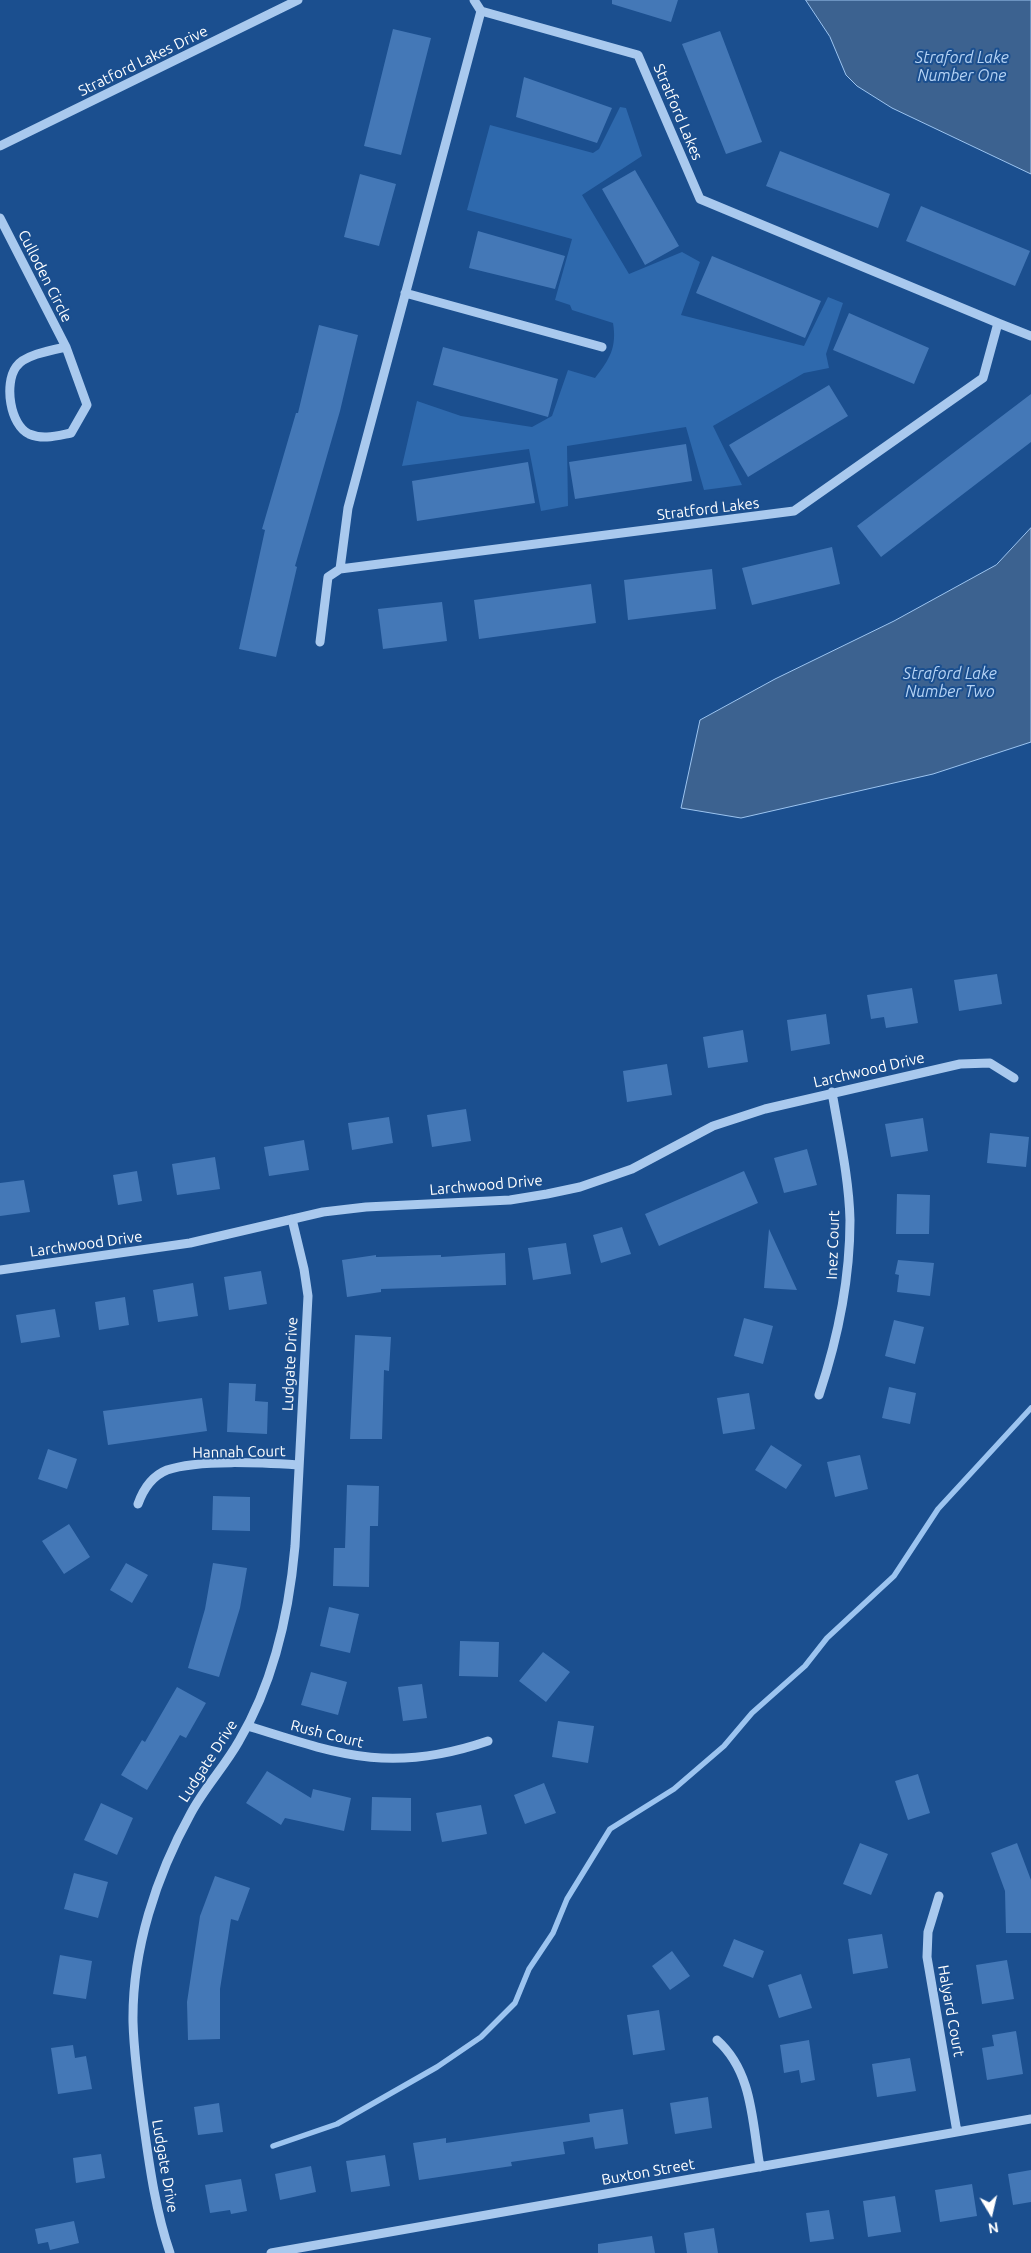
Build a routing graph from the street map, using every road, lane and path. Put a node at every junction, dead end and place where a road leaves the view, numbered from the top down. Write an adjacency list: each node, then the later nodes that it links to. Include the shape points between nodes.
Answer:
1 (298, 0): 4 (street, Stratford Lakes Drive)
2 (474, 0): 3 (street)
3 (481, 11): 6 (street); 7 (street, Stratford Lakes, via 638,55 700,199)
4 (0, 146)
5 (0, 218): 9 (street, Culloden Circle)
6 (405, 293): 10 (street); 11 (street, via 348,508)
7 (998, 323): 8 (street, Stratford Lakes); 11 (street, Stratford Lakes, via 983,378 794,511)
8 (1031, 336)
9 (66, 347): 9 (street, Culloden Circle, via 39,354 16,366 8,387 14,414 27,433 45,438 71,433 87,405)
10 (602, 347)
11 (340, 569): 12 (street, via 328,577)
12 (320, 642)
13 (1014, 1078): 14 (street, Larchwood Drive, via 990,1063 960,1064)
14 (832, 1092): 15 (street, Larchwood Drive, via 713,1126 632,1169 580,1187 510,1200 366,1207); 17 (street, Inez Court, via 850,1219 848,1270 842,1315)
15 (292, 1219): 16 (street, Larchwood Drive, via 190,1242); 18 (street, Ludgate Drive, via 308,1296)
16 (0, 1270)
17 (819, 1396)
18 (299, 1465): 19 (street, Hannah Court, via 226,1464 167,1471 152,1480); 20 (street, Ludgate Drive, via 291,1587 282,1634 269,1679)
19 (138, 1504)
20 (248, 1726): 21 (street, Rush Court, via 324,1751 392,1760 429,1757); 27 (street, Ludgate Drive, via 191,1812 172,1852 155,1894 136,1974 133,2021 136,2071 153,2192)
21 (488, 1741)
22 (938, 1896): 25 (street, Halyard Court, via 928,1932 928,1957)
23 (717, 2040): 26 (street, via 736,2060 745,2080)
24 (1031, 2118): 25 (street, Buxton Street)
25 (957, 2132): 26 (street, Buxton Street)
26 (760, 2167): 28 (street, Buxton Street)
27 (170, 2253)
28 (271, 2253)

